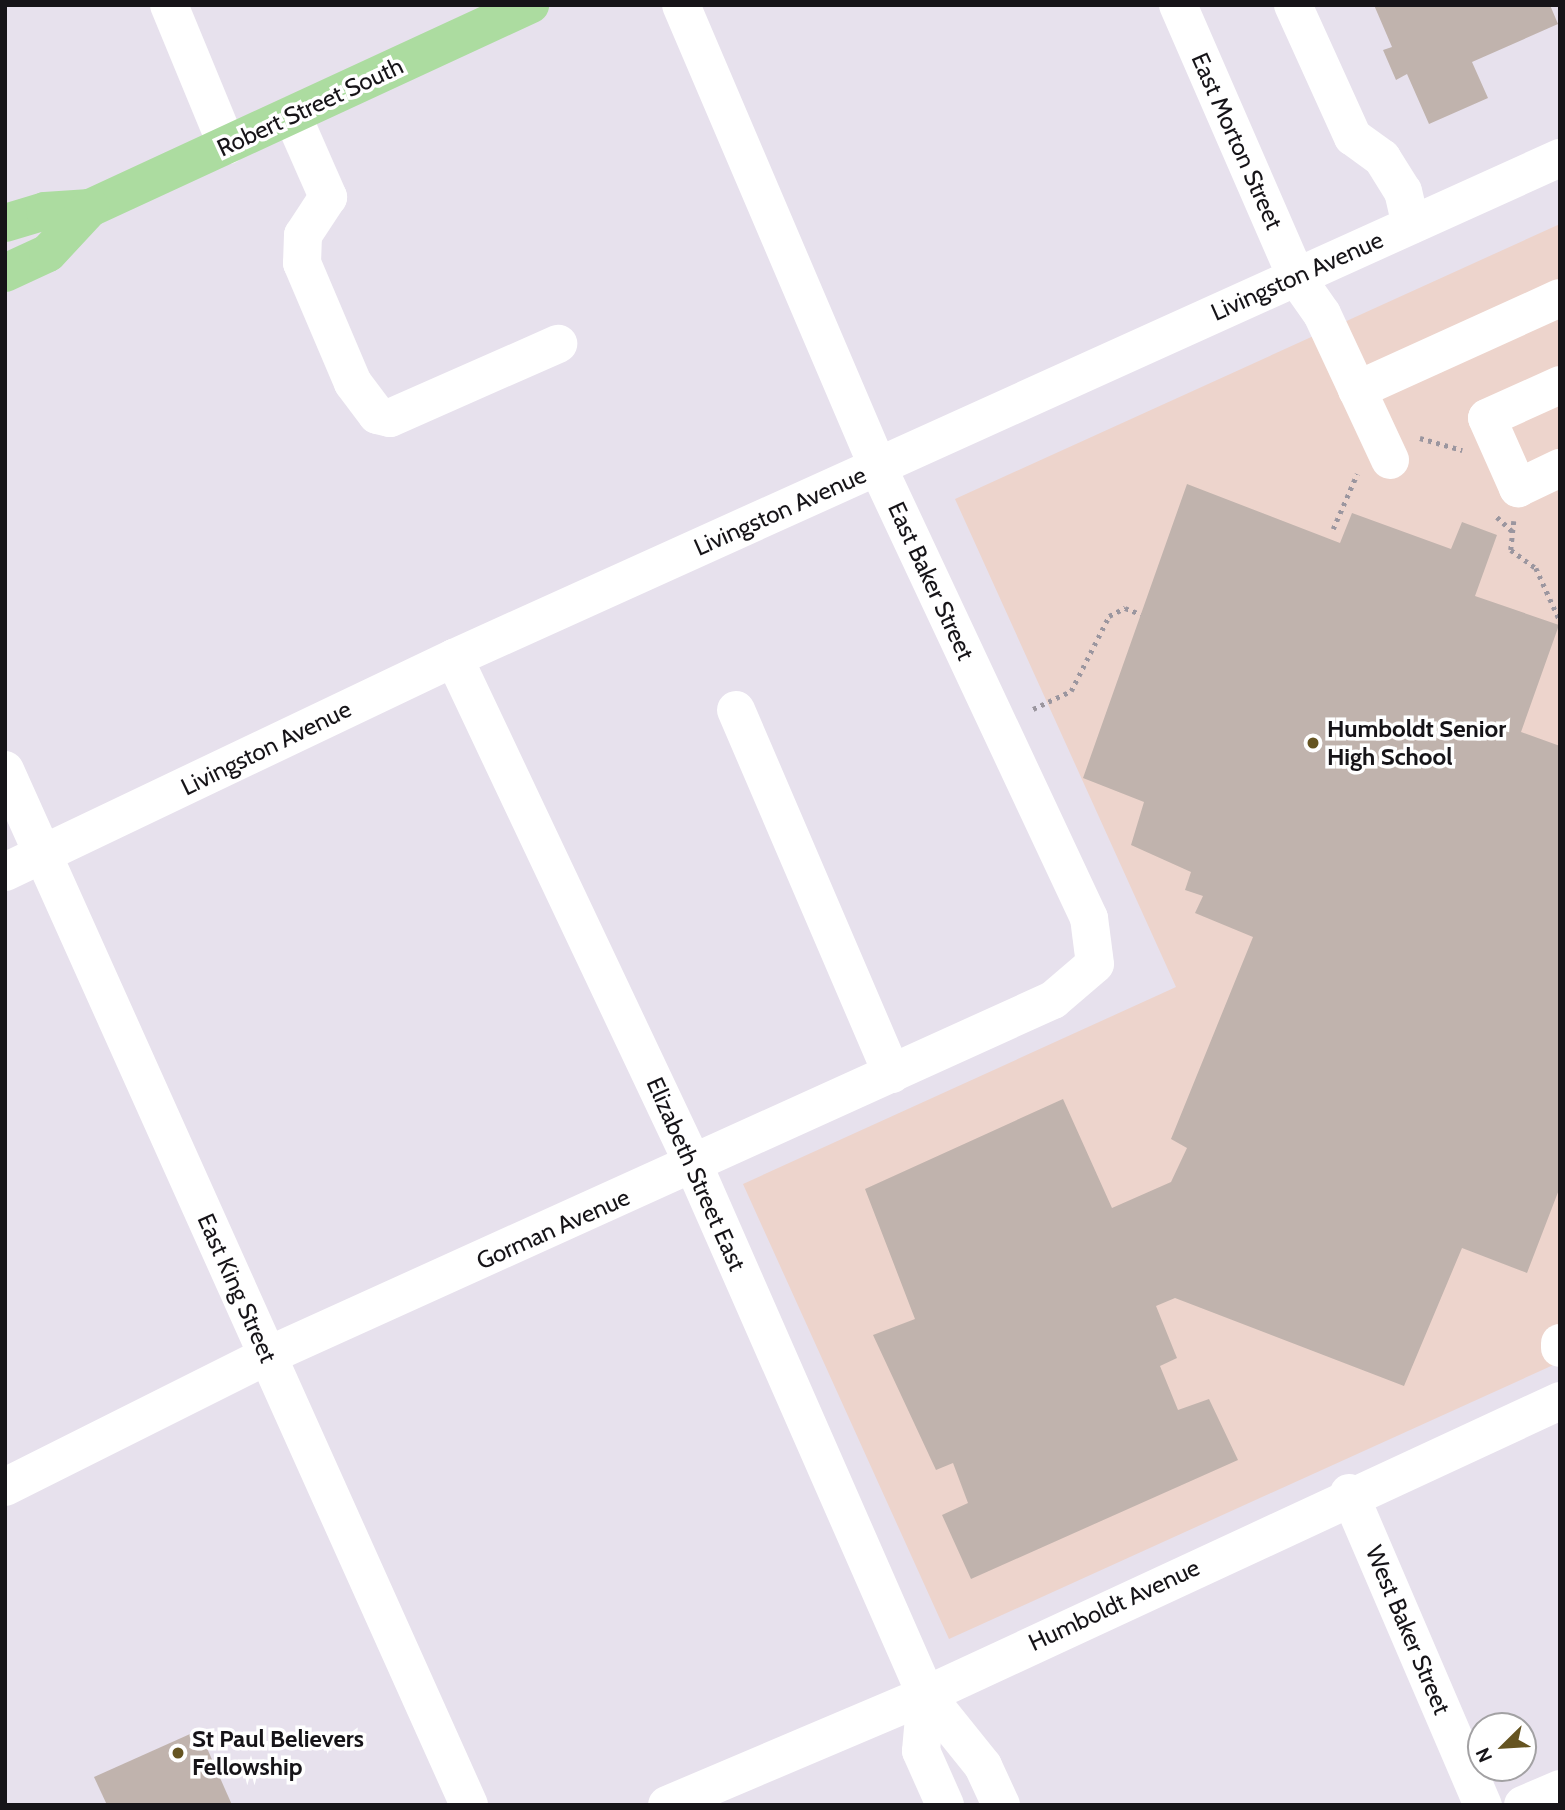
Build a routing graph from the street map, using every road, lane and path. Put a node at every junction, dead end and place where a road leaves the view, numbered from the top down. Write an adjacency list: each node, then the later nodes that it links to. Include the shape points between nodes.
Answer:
1 (169, 5): 7 (street)
2 (530, 5): 6 (main road, Robert Street South)
3 (681, 5): 20 (street, East Baker Street)
4 (1178, 5): 13 (street, East Morton Street)
5 (1293, 5): 11 (street, via 1353,137 1382,158 1403,191)
6 (292, 115): 7 (main road, Robert Street South); 15 (street, via 328,197 303,235 302,263 354,383 377,415 390,418)
7 (227, 146): 9 (main road, Robert Street South)
8 (1560, 158): 11 (street, Livingston Avenue)
9 (90, 208): 10 (main road, Robert Street South, via 45,211); 12 (main road, Robert Street South, via 48,253)
10 (5, 223)
11 (1411, 225): 13 (street, Livingston Avenue)
12 (5, 272)
13 (1296, 277): 17 (street, East Morton Street, via 1322,314); 20 (street, Livingston Avenue)
14 (1560, 298): 17 (street)
15 (558, 344)
16 (1560, 385): 22 (street, via 1487,418)
17 (1357, 390): 18 (street, East Morton Street)
18 (1386, 453): 19 (path); 23 (path)
19 (1471, 453)
20 (878, 467): 27 (street, Livingston Avenue); 33 (street, East Baker Street, via 1089,918)
21 (1560, 468): 22 (street)
22 (1507, 500): 24 (path); 24 (path)
23 (1333, 529)
24 (1513, 532): 26 (path, via 1511,550 1536,568)
25 (1141, 614): 28 (path, via 1125,608 1110,617 1071,691)
26 (1560, 621)
27 (454, 658): 31 (street, Livingston Avenue); 35 (street, Elizabeth Street East)
28 (1033, 709)
29 (736, 710): 34 (street)
30 (5, 771): 31 (street, East King Street)
31 (44, 854): 32 (street, Livingston Avenue); 36 (street, East King Street)
32 (5, 872)
33 (1095, 964): 34 (street, Gorman Avenue, via 1053,1000)
34 (892, 1073): 35 (street, Gorman Avenue)
35 (694, 1166): 36 (street, Gorman Avenue); 40 (street, Elizabeth Street East)
36 (267, 1356): 38 (street, Gorman Avenue); 42 (street, East King Street)
37 (1560, 1401): 39 (street, Humboldt Avenue)
38 (5, 1487)
39 (1349, 1493): 40 (street, Humboldt Avenue); 46 (street, West Baker Street)
40 (926, 1695): 43 (street, Humboldt Avenue); 44 (street, Elizabeth Street East, via 921,1751); 45 (street, Elizabeth Street East, via 984,1766)
41 (1560, 1788): 47 (street)
42 (469, 1805)
43 (667, 1805)
44 (945, 1805)
45 (1000, 1805)
46 (1483, 1805)
47 (1523, 1805)

